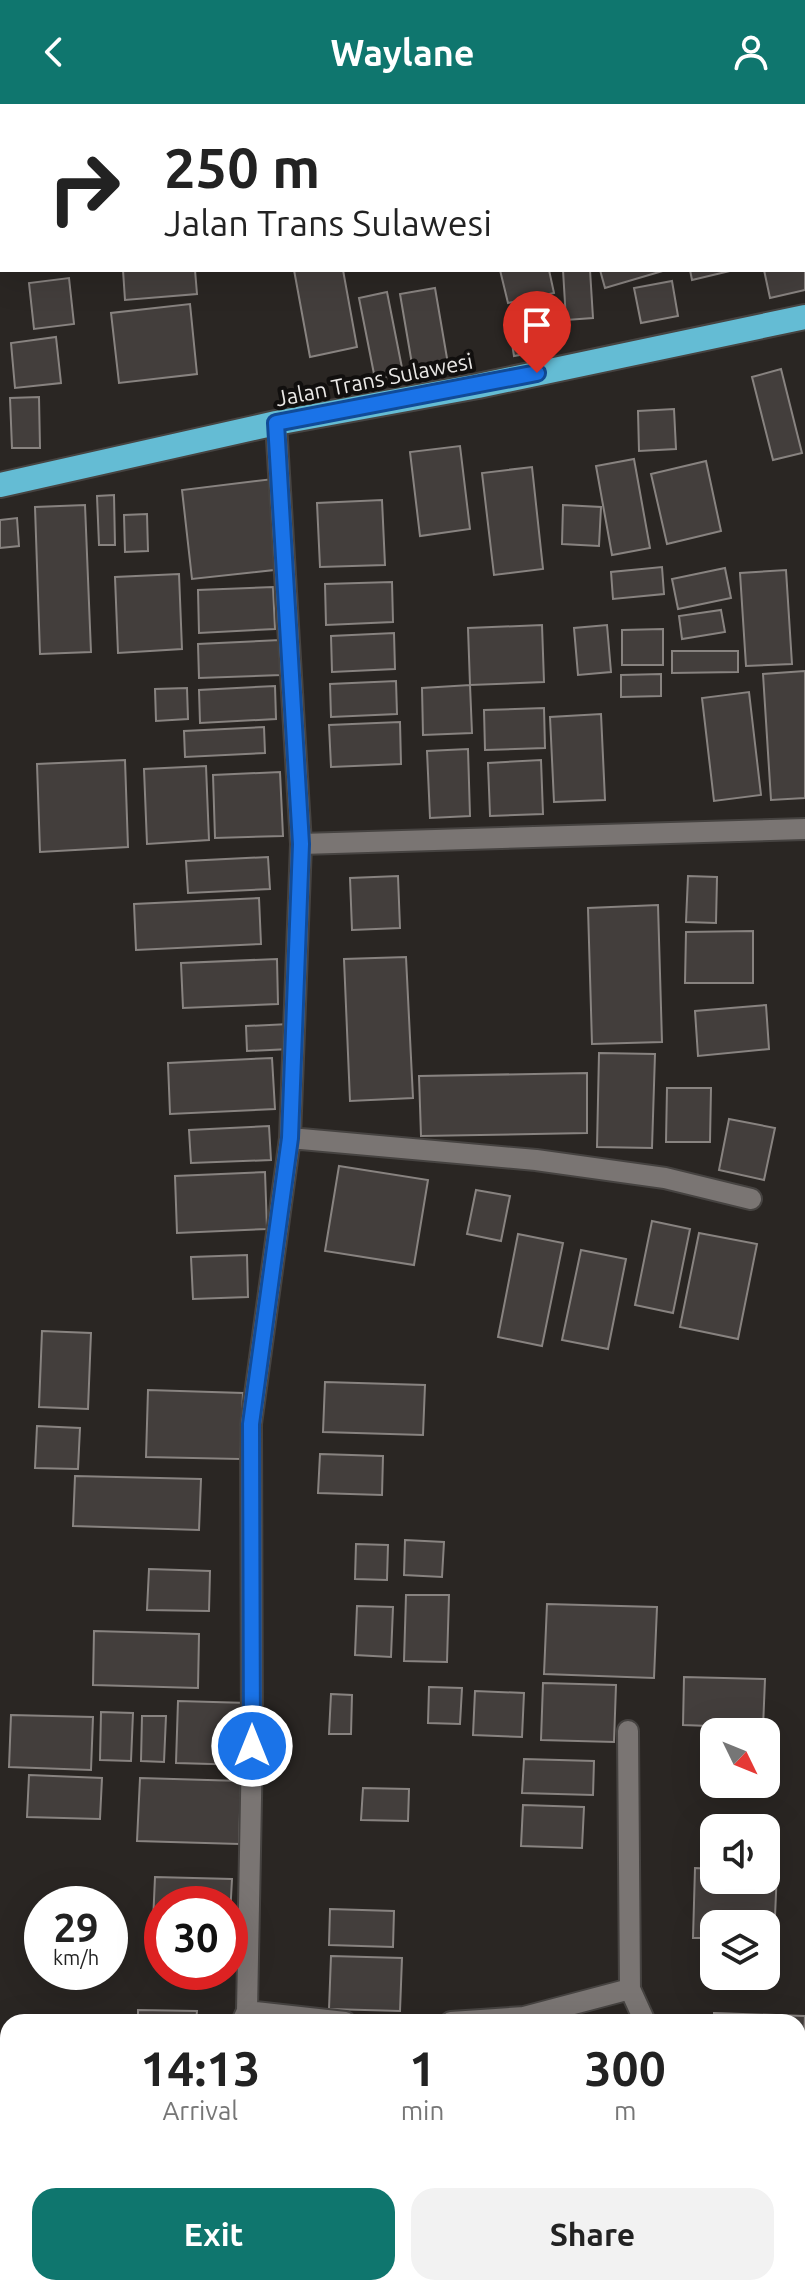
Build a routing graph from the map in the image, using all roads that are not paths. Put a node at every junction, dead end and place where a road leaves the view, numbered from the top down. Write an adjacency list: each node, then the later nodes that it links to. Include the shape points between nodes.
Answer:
1 (805, 317): 2 (highway, Jalan Trans Sulawesi)
2 (276, 423): 3 (highway, Jalan Trans Sulawesi); 5 (street)
3 (0, 485)
4 (805, 829): 5 (street)
5 (301, 844): 6 (street)
6 (290, 1138): 7 (street, via 536,1160 665,1178); 10 (street, via 251,1424 252,1746)
7 (751, 1199)
8 (628, 1731): 9 (street)
9 (630, 1989): 11 (street); 12 (street)
10 (244, 2014)
11 (535, 2014)
12 (641, 2014)

